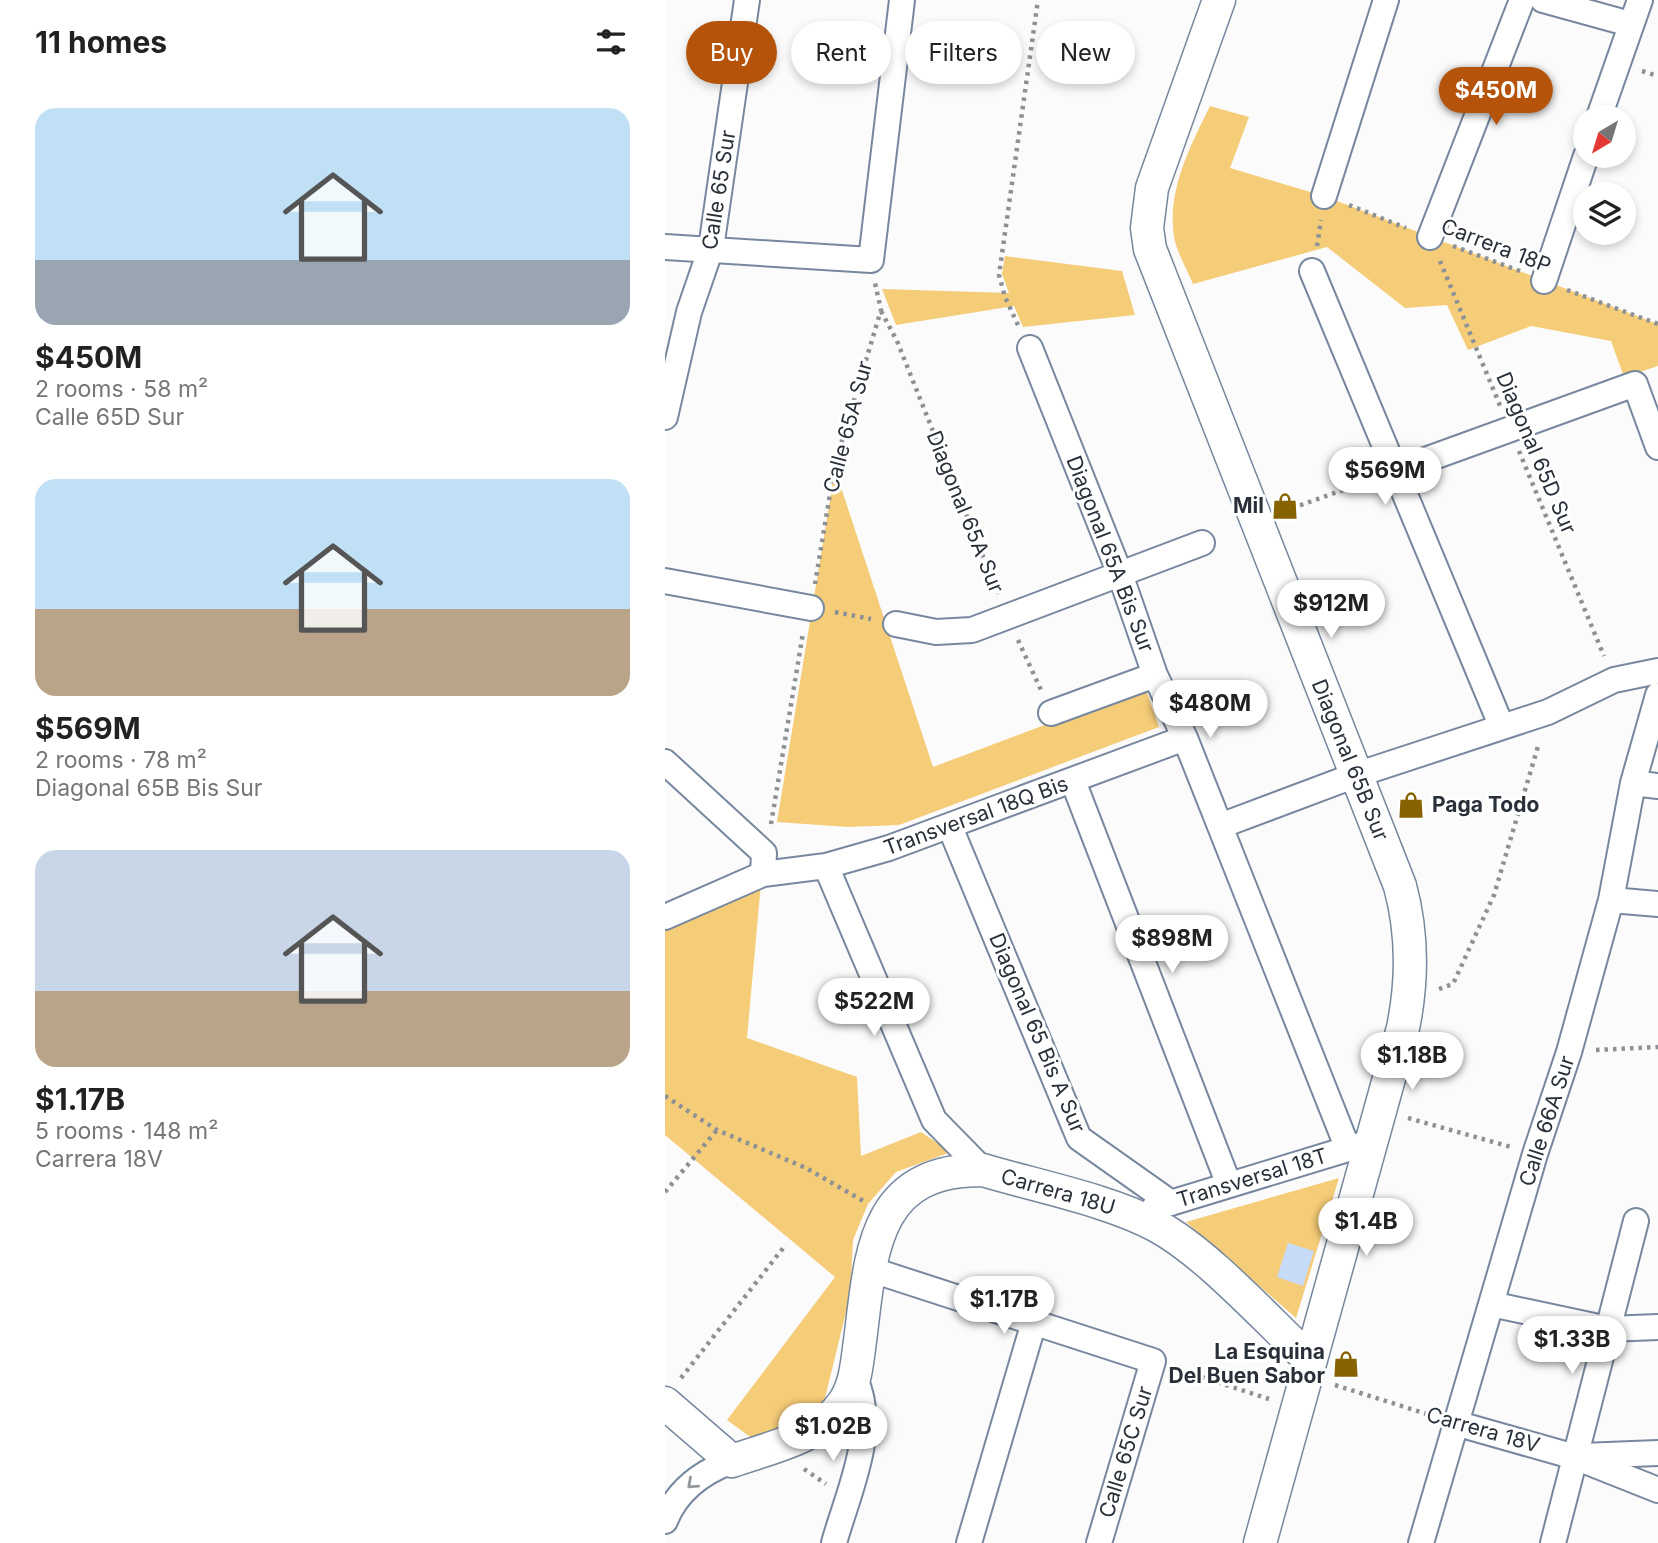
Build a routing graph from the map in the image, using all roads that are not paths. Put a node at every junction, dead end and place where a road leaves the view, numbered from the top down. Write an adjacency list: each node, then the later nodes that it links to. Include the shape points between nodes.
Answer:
1 (747, 0): 14 (street, Calle 65 Sur)
2 (902, 0): 14 (street, via 871,260)
3 (1219, 0): 33 (street, Diagonal 65B Sur, via 1152,188 1147,228 1154,266)
4 (1387, 0): 11 (street)
5 (1522, 0): 12 (street)
6 (1543, 0): 8 (street)
7 (1640, 0): 8 (street)
8 (1630, 24): 9 (street)
9 (1603, 105)
10 (1582, 168): 16 (street)
11 (1324, 196)
12 (1430, 237)
13 (665, 247): 14 (street)
14 (711, 248): 18 (street, Calle 65 Sur, via 689,312)
15 (1312, 271): 20 (street)
16 (1544, 281)
17 (1030, 348): 22 (street, Diagonal 65A Bis Sur)
18 (665, 417)
19 (1658, 447): 20 (street, via 1636,384)
20 (1395, 471): 30 (street)
21 (1202, 543): 22 (street)
22 (1120, 574): 25 (street, via 955,633); 27 (street, Diagonal 65A Bis Sur)
23 (665, 581): 24 (street)
24 (811, 608)
25 (895, 624)
26 (1658, 671): 30 (street, via 1614,680 1548,712)
27 (1155, 675): 29 (street); 31 (street, Diagonal 65A Bis Sur)
28 (1658, 695): 35 (street, Calle 66A Sur)
29 (1051, 713)
30 (1501, 725): 33 (street)
31 (1185, 738): 34 (street, Transversal 18Q Bis); 37 (street, Diagonal 65A Bis Sur)
32 (665, 762): 39 (street)
33 (1356, 775): 37 (street); 44 (street, Diagonal 65B Sur, via 1408,914 1412,971 1406,1014 1380,1110)
34 (1073, 781): 38 (street, Transversal 18Q Bis); 46 (street)
35 (1633, 783): 36 (street); 41 (street, Calle 66A Sur)
36 (1658, 786)
37 (1220, 826): 44 (street, Diagonal 65A Bis Sur)
38 (950, 827): 40 (street, Transversal 18Q Bis); 47 (street, Diagonal 65 Bis A Sur, via 1079,1138)
39 (763, 863): 40 (street, Transversal 18Q Bis); 43 (street, Transversal 18Q Bis)
40 (826, 866): 45 (street, via 934,1121)
41 (1611, 900): 42 (street); 51 (street, Calle 66A Sur)
42 (1658, 904)
43 (665, 917)
44 (1360, 1145): 46 (street, Transversal 18T); 55 (street, Diagonal 65B Sur)
45 (983, 1170): 48 (street, Carrera 18U); 50 (street, Carrera 18U, via 947,1172 912,1186 887,1214)
46 (1229, 1185): 47 (street, Transversal 18T)
47 (1171, 1203): 48 (street, Transversal 18T)
48 (1133, 1214): 55 (street, via 1195,1253)
49 (1636, 1221): 54 (street)
50 (869, 1269): 52 (street); 56 (street)
51 (1491, 1304): 54 (street); 58 (street, Calle 66A Sur)
52 (1034, 1322): 65 (street); 66 (street, Calle 65C Sur, via 1153,1361)
53 (1658, 1327): 54 (street)
54 (1608, 1329): 60 (street)
55 (1308, 1368): 67 (street, Diagonal 65B Sur)
56 (855, 1379): 61 (street, via 845,1401 822,1424 799,1438); 64 (street, via 862,1394 865,1432)
57 (669, 1395): 61 (street)
58 (1455, 1423): 60 (street, Carrera 18V); 68 (street, Calle 66A Sur)
59 (1658, 1452): 60 (street)
60 (1575, 1457): 62 (street, Carrera 18V); 69 (street)
61 (732, 1461): 63 (street, one-way to 63, via 700,1476)
62 (1658, 1490)
63 (665, 1521)
64 (834, 1543)
65 (969, 1543)
66 (1099, 1543)
67 (1260, 1543)
68 (1421, 1543)
69 (1553, 1543)

